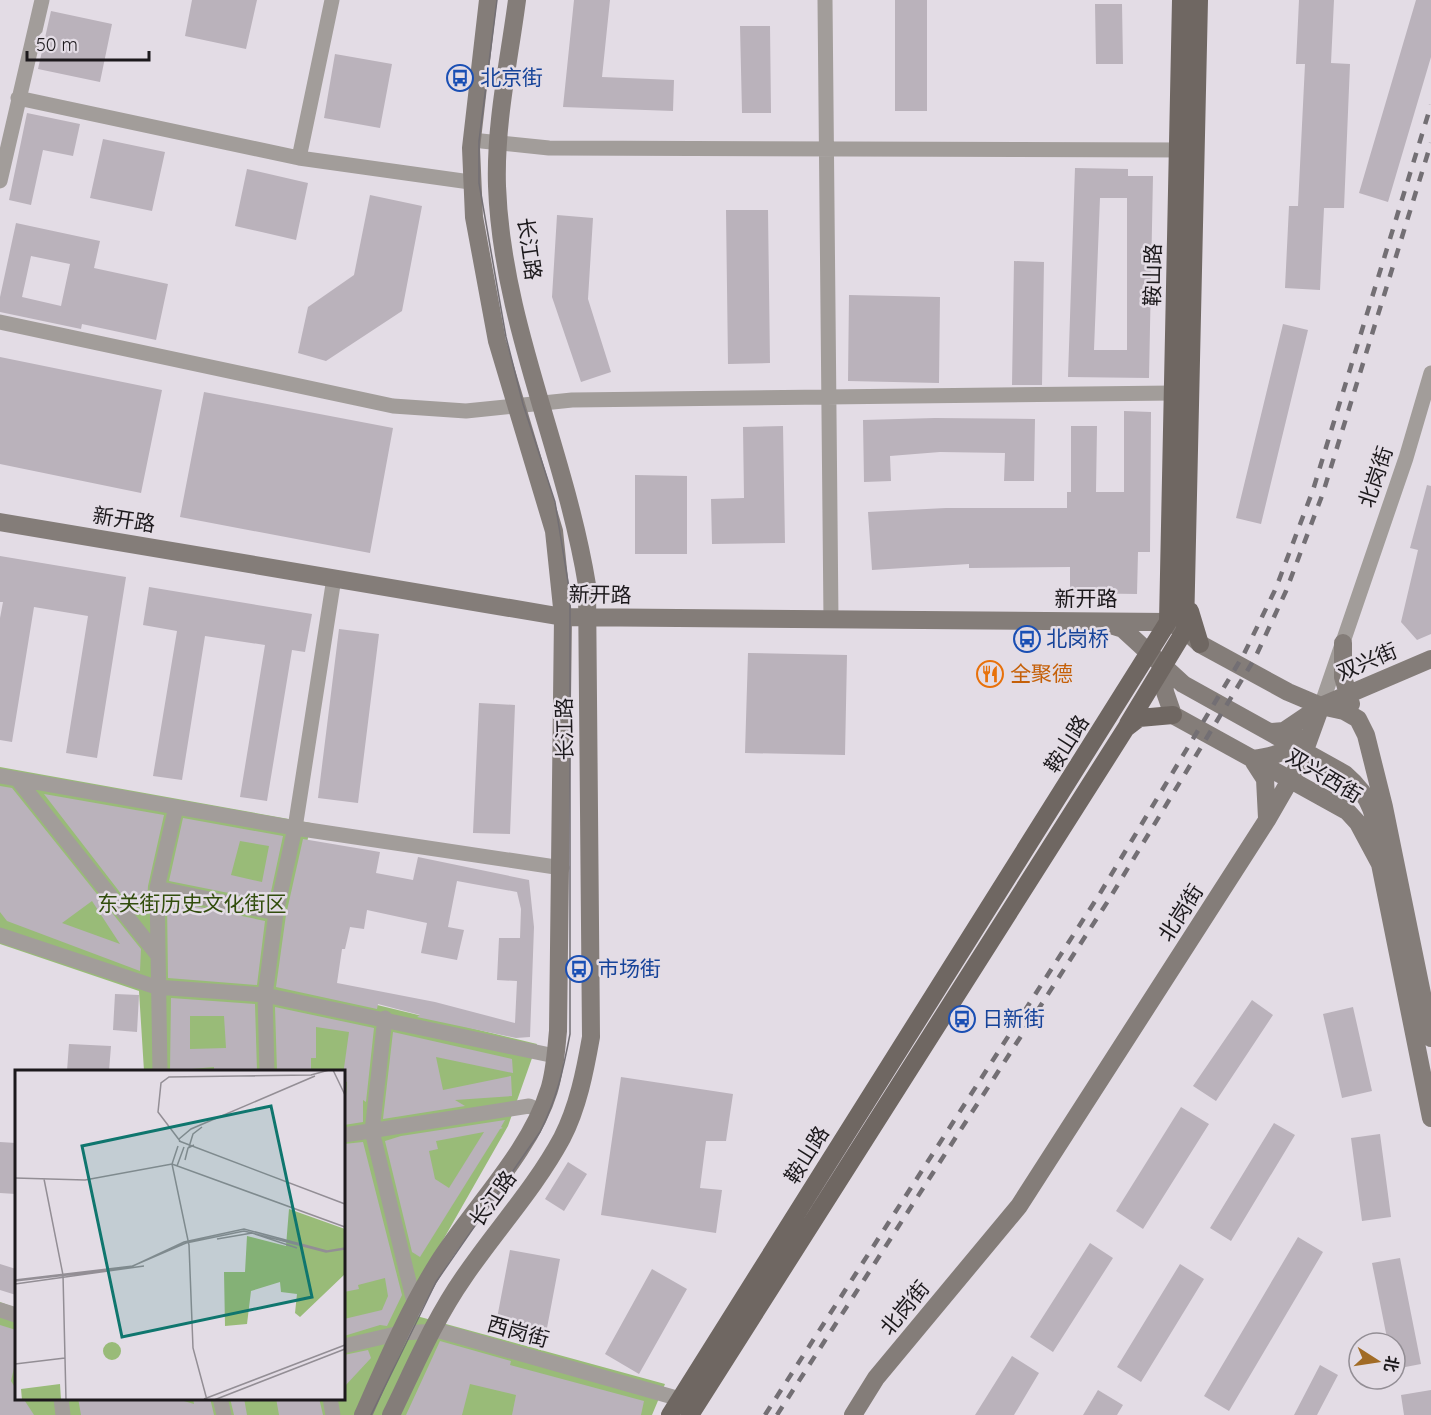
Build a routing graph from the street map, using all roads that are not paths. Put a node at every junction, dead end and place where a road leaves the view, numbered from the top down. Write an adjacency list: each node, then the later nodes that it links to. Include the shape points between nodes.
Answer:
1 (42, 0): 8 (street)
2 (332, 0): 13 (street)
3 (488, 0): 9 (main road, 长江路)
4 (517, 0): 10 (main road, 长江路)
5 (825, 0): 11 (street)
6 (1181, 0): 12 (main road, 鞍山路)
7 (1199, 0): 12 (main road, 鞍山路)
8 (18, 98): 13 (street); 14 (street)
9 (472, 140): 10 (street); 15 (main road, 长江路)
10 (498, 143): 11 (street, via 549,148); 20 (main road, 长江路, via 497,187 505,248 523,346)
11 (826, 149): 12 (street); 19 (street)
12 (1187, 149): 18 (main road, 鞍山路); 24 (main road, 鞍山路)
13 (299, 158): 15 (street)
14 (0, 181)
15 (471, 182): 21 (main road, 长江路, via 489,304)
16 (0, 322): 21 (street, via 393,406 466,411)
17 (1431, 374): 30 (street, 北岗街)
18 (1173, 393): 19 (street); 29 (main road, 鞍山路)
19 (830, 398): 20 (street); 27 (street)
20 (539, 402): 21 (street); 26 (main road, 长江路, via 582,556)
21 (514, 405): 25 (main road, 长江路, via 554,531)
22 (0, 522): 23 (main road, 新开路)
23 (334, 578): 25 (main road, 新开路); 50 (street)
24 (1187, 598): 29 (main road, 鞍山路); 31 (main road)
25 (563, 617): 26 (main road, 新开路); 52 (main road, 长江路)
26 (588, 618): 27 (main road, 新开路); 71 (main road, 长江路, via 591,1037 582,1086 562,1137 463,1278)
27 (831, 620): 28 (main road, 新开路)
28 (1100, 622): 29 (main road, 新开路); 32 (main road, via 1123,629)
29 (1177, 626): 31 (main road); 32 (main road, 鞍山路); 34 (main road, 鞍山路)
30 (1343, 643): 35 (main road, 双兴西街, via 1343,677); 36 (street, 北岗街)
31 (1200, 644): 36 (main road)
32 (1150, 654): 34 (main road); 74 (main road, 鞍山路)
33 (1431, 659): 35 (main road, 双兴街)
34 (1162, 668): 37 (main road); 39 (main road, 鞍山路); 40 (main road, via 1183,684)
35 (1348, 695): 36 (main road, 双兴街); 38 (main road, 双兴西街)
36 (1321, 706): 38 (main road); 40 (main road, 双兴街, via 1284,731); 41 (main road, 北岗街)
37 (1173, 716): 39 (main road, via 1139,718); 42 (main road)
38 (1358, 719): 48 (main road, 双兴西街, via 1366,735)
39 (1126, 728): 84 (main road, 鞍山路)
40 (1269, 730): 41 (main road)
41 (1300, 748): 42 (main road); 43 (main road); 46 (main road, 北岗街)
42 (1252, 759): 46 (main road, 双兴西街); 49 (main road, via 1265,779)
43 (1345, 774): 48 (main road, via 1367,781); 51 (main road, via 1368,798)
44 (0, 776): 45 (street)
45 (18, 780): 47 (street); 56 (street)
46 (1290, 781): 49 (main road, 北岗街); 51 (main road, 双兴西街, via 1347,812 1358,823)
47 (176, 807): 50 (street); 53 (street)
48 (1384, 807): 60 (main road, 双兴西街)
49 (1267, 820): 85 (main road, 北岗街, via 1019,1206 876,1378)
50 (295, 828): 52 (street); 54 (street)
51 (1380, 864): 65 (main road, 双兴西街)
52 (562, 868): 61 (main road, 长江路, via 561,999)
53 (156, 888): 54 (street); 56 (street)
54 (276, 913): 58 (street)
55 (0, 935): 57 (street)
56 (156, 953): 57 (street)
57 (156, 987): 58 (street); 62 (street)
58 (264, 995): 59 (street); 63 (street)
59 (385, 1018): 61 (street); 66 (street)
60 (1431, 1038)
61 (555, 1056): 64 (main road, 长江路)
62 (160, 1070)
63 (267, 1070)
64 (542, 1111): 66 (street, via 529,1106); 68 (main road, 长江路)
65 (1431, 1118)
66 (372, 1131): 67 (street); 68 (street)
67 (345, 1135)
68 (414, 1302): 72 (main road, 长江路)
69 (0, 1310): 70 (street)
70 (15, 1315)
71 (431, 1331): 72 (street, 西岗街); 74 (street, 西岗街); 82 (main road, 长江路)
72 (400, 1334): 73 (street, 西岗街); 81 (main road, 长江路)
73 (345, 1346)
74 (680, 1399): 83 (main road, 鞍山路)
75 (61, 1400): 78 (street)
76 (220, 1400): 79 (street)
77 (330, 1400): 80 (street)
78 (63, 1415)
79 (224, 1415)
80 (333, 1415)
81 (363, 1415)
82 (391, 1415)
83 (670, 1415)
84 (690, 1415)
85 (853, 1415)

